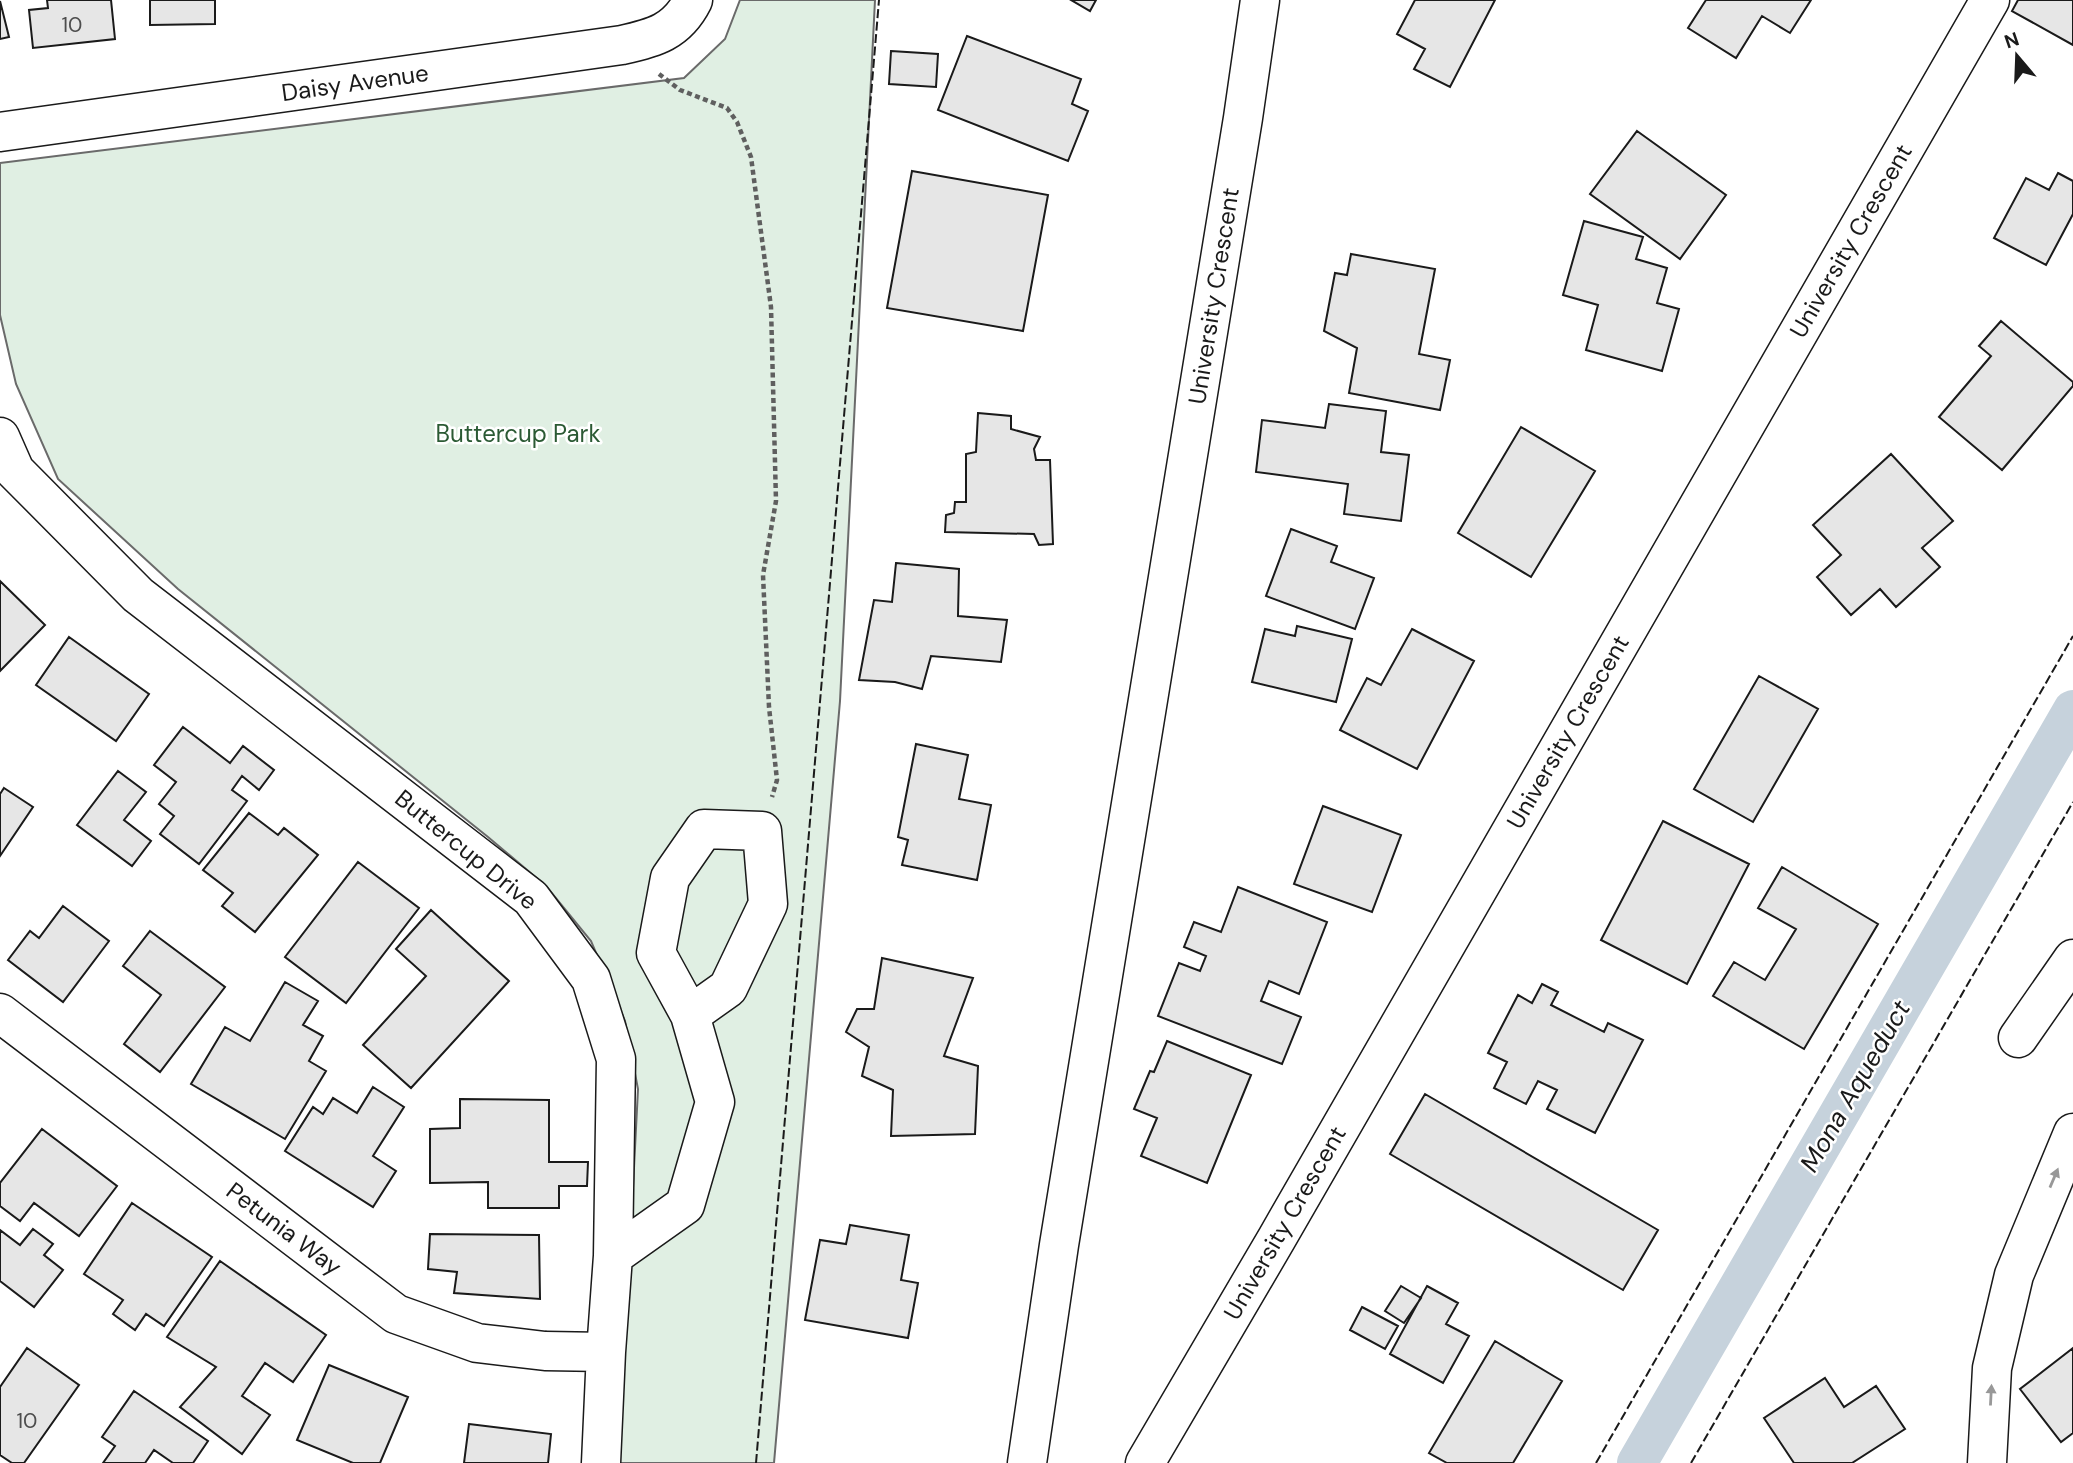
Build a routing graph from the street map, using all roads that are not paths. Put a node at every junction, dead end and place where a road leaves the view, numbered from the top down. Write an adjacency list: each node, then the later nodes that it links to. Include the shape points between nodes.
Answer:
1 (693, 0): 4 (street, Daisy Avenue, via 675,26 650,39 622,45)
2 (1260, 0): 14 (street, University Crescent)
3 (1990, 0): 15 (street, University Crescent)
4 (0, 132)
5 (0, 437): 11 (street, Buttercup Drive, via 15,471 138,595 531,898 591,979 616,1059)
6 (2073, 959): 9 (street)
7 (0, 1013): 12 (street, Petunia Way, via 396,1314 477,1343 545,1352)
8 (690, 1015): 8 (street, via 656,953 670,878 704,829 762,831 768,904 728,988); 11 (street, via 715,1102 685,1205)
9 (2018, 1038)
10 (2073, 1133): 16 (street, one-way to 10, via 1992,1368 2014,1275)
11 (613, 1256): 12 (street, Buttercup Drive)
12 (606, 1352): 13 (street, Buttercup Drive)
13 (601, 1463)
14 (1027, 1463)
15 (1145, 1463)
16 (1987, 1463)

